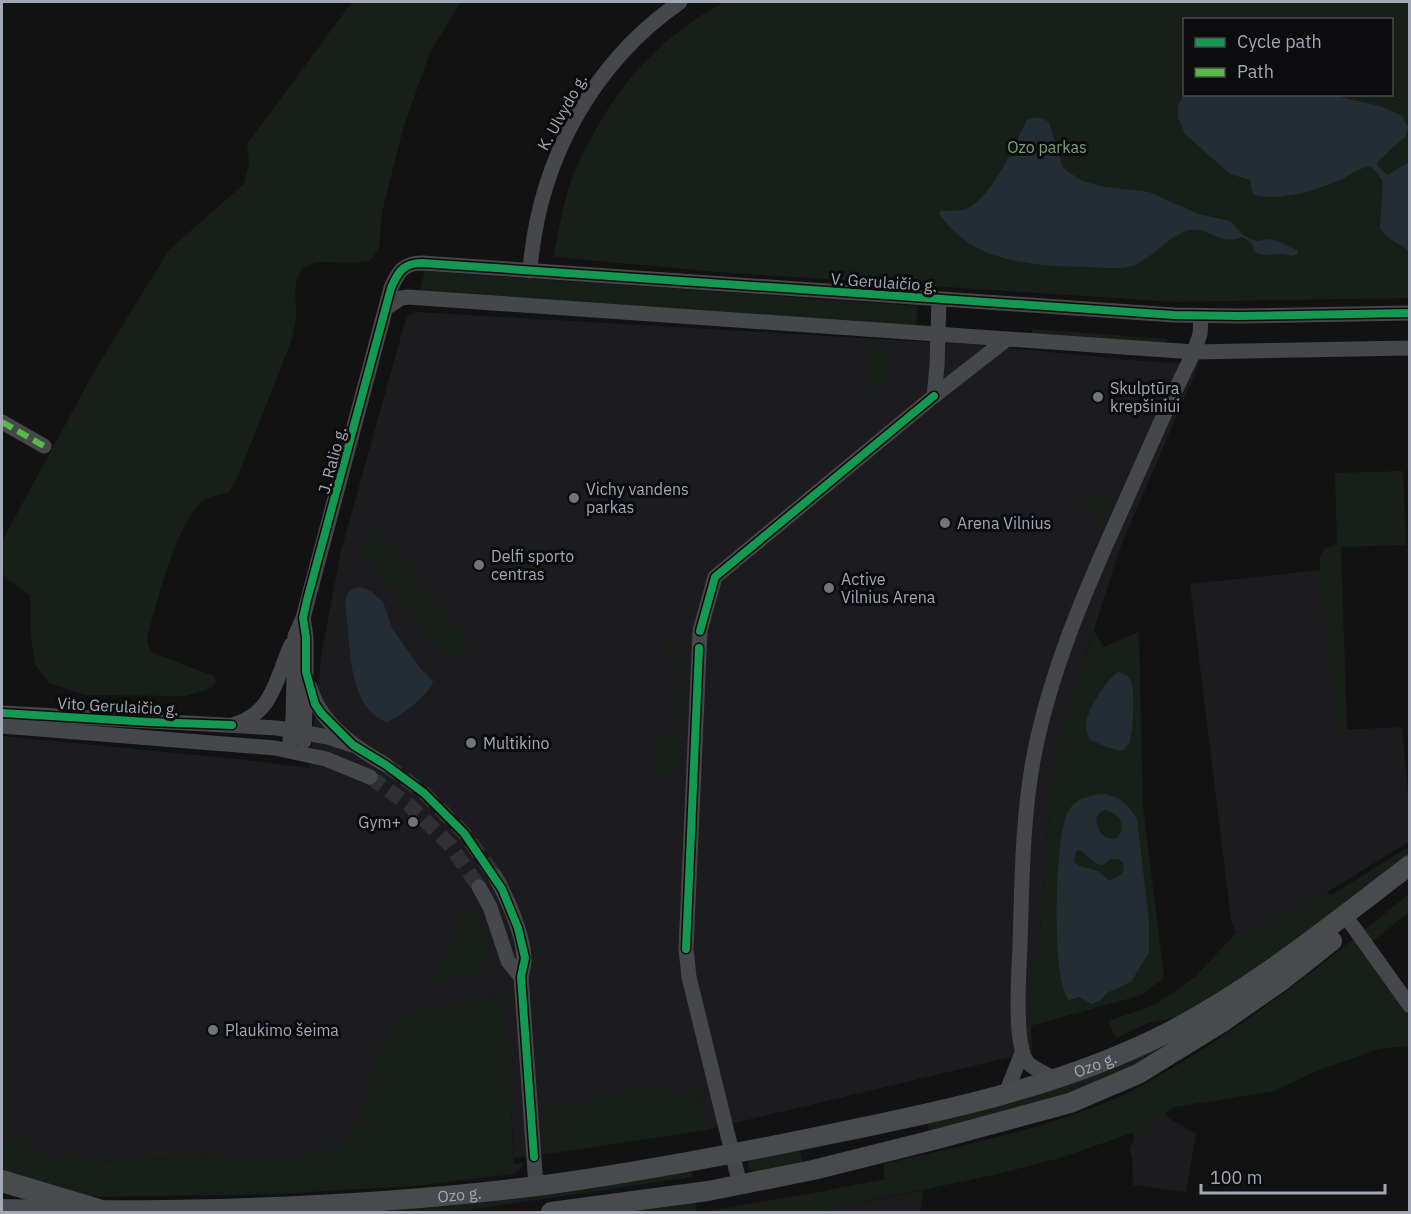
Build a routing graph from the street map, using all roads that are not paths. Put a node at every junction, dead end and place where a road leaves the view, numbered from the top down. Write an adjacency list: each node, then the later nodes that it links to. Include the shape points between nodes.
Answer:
1 (680, 2): 2 (street, K. Ulvydo g., via 652,21 623,51 575,120 555,158 543,195)
2 (530, 271): 3 (street, V. Gerulaičio g., via 412,263); 5 (street, V. Gerulaičio g.)
3 (398, 273): 4 (street); 6 (street)
4 (408, 297): 6 (street); 9 (street)
5 (939, 299): 8 (street, V. Gerulaičio g.); 9 (street)
6 (387, 308): 16 (street, J. Ralio g.)
7 (1410, 313): 8 (street, V. Gerulaičio g.)
8 (1201, 316): 12 (street)
9 (937, 334): 10 (street); 13 (street)
10 (1007, 339): 12 (street); 13 (street)
11 (1410, 348): 12 (street)
12 (1194, 352): 34 (street, via 1076,615 1038,737 1022,866 1018,1009)
13 (934, 396): 37 (street, via 715,577 706,604 700,631 686,949 689,977)
14 (2, 422): 15 (street)
15 (44, 446)
16 (303, 618): 17 (street, J. Ralio g.); 18 (street)
17 (295, 636): 20 (street, via 267,703 247,721); 22 (street, J. Ralio g.)
18 (306, 672): 22 (street); 23 (street, via 315,704)
19 (2, 712): 20 (street, Vito Gerulaičio g.)
20 (232, 725): 22 (street, Vito Gerulaičio g.)
21 (2, 726): 24 (street, Vito Gerulaičio g., via 230,743)
22 (298, 731): 23 (street, Vito Gerulaičio g.); 24 (street, J. Ralio g.)
23 (353, 745): 25 (street)
24 (295, 752): 26 (street, Vito Gerulaičio g., via 326,759)
25 (386, 765)
26 (370, 777)
27 (1410, 865): 35 (main road, Ozo g., via 1274,968 1166,1034)
28 (495, 876): 32 (street, via 518,928 525,958)
29 (1410, 882): 31 (main road, Ozo g.)
30 (479, 887): 32 (street, via 508,961)
31 (1352, 925): 33 (street); 39 (main road, Ozo g., via 1221,1023 1118,1083 1070,1103 1005,1121)
32 (521, 977): 40 (street)
33 (1410, 1006)
34 (1022, 1053): 35 (street, via 1028,1063); 36 (street)
35 (1055, 1079): 36 (main road, Ozo g.)
36 (1006, 1093): 37 (main road, Ozo g.)
37 (733, 1154): 39 (street); 40 (main road, Ozo g.)
38 (2, 1181): 43 (highway)
39 (740, 1185): 42 (main road, Ozo g.)
40 (536, 1186): 43 (main road, Ozo g., via 266,1208)
41 (2, 1209): 43 (main road, Ozo g.)
42 (596, 1209): 44 (main road, Ozo g.)
43 (102, 1211)
44 (551, 1212)

